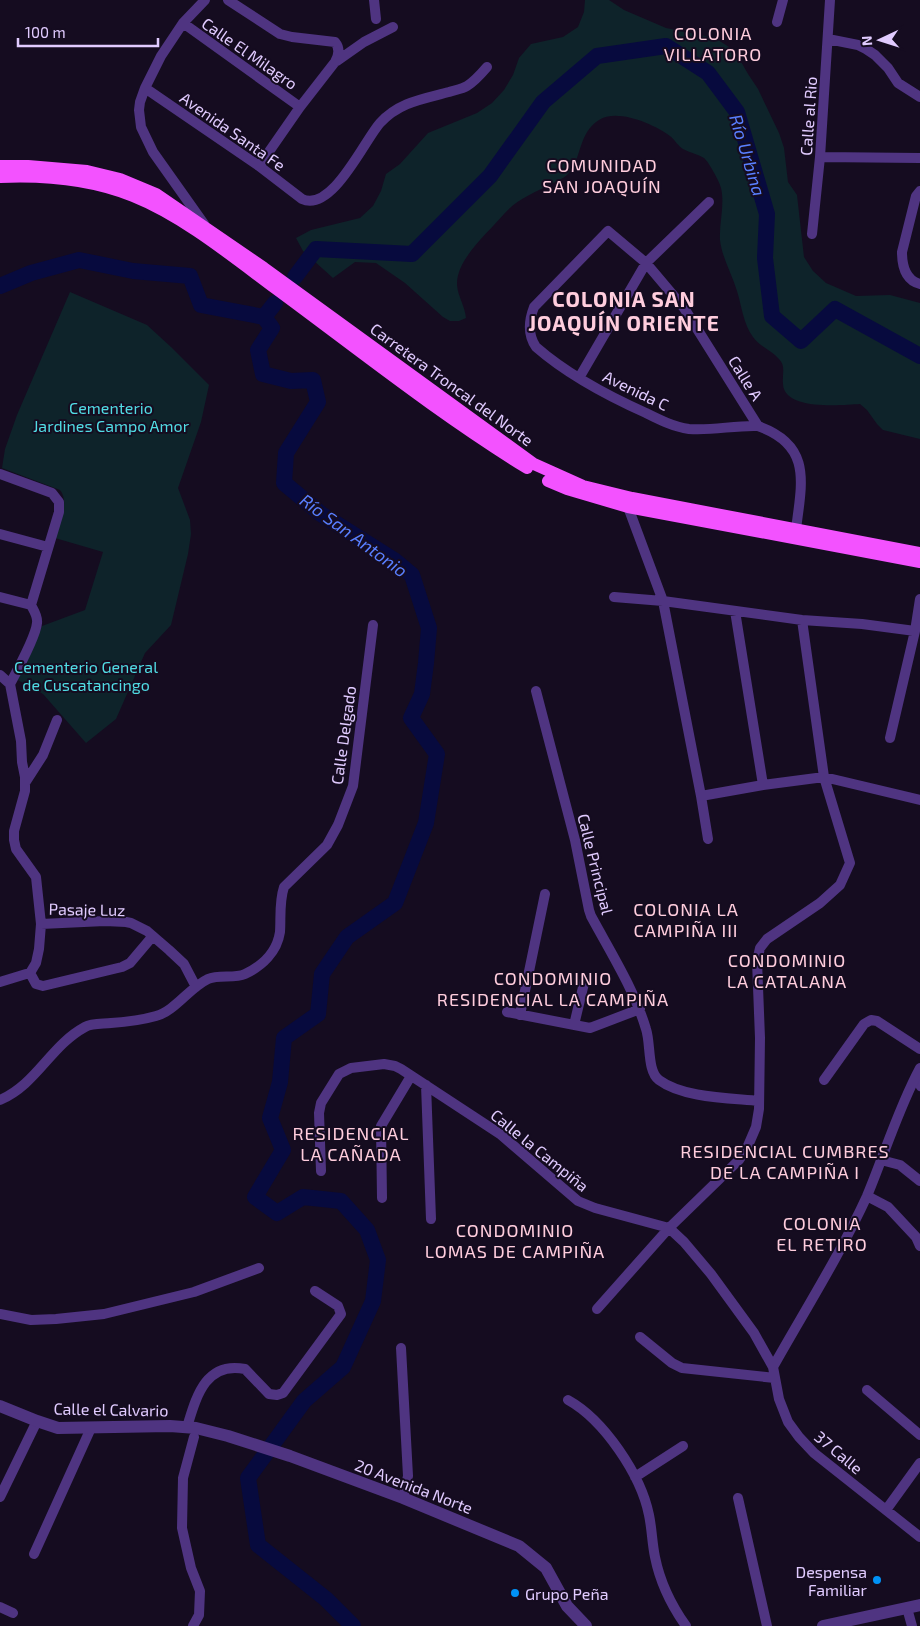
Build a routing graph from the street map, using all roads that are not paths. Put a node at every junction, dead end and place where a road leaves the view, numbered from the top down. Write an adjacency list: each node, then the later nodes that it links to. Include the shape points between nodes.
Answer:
1 (205, 0): 8 (street)
2 (228, 0): 11 (street, via 280,34 334,42 339,51)
3 (374, 0): 6 (street)
4 (783, 0): 7 (street)
5 (830, 0): 10 (street, Calle al Rio)
6 (376, 19)
7 (777, 22)
8 (183, 23): 13 (street); 15 (street, Calle El Milagro)
9 (394, 27): 11 (street, Calle El Milagro)
10 (828, 39): 14 (street, via 866,49 898,82); 16 (street, Calle al Rio)
11 (335, 62): 15 (street, Calle El Milagro)
12 (486, 67): 19 (street, Avenida Santa Fe, via 465,87 405,104 392,111 373,132 336,187 320,198 302,199)
13 (145, 88): 19 (street, Avenida Santa Fe); 23 (street, via 139,106 144,132 154,154)
14 (920, 97)
15 (300, 107): 19 (street, Calle El Milagro)
16 (820, 157): 17 (street); 24 (street, Calle al Rio)
17 (920, 158)
18 (0, 166): 23 (main road, Carretera Troncal del Norte, via 88,171 120,179 156,194)
19 (259, 166)
20 (0, 177): 31 (main road, Carretera Troncal del Norte, via 49,177 89,182 158,207 500,452 567,490)
21 (920, 192): 26 (street, via 916,196 902,261 909,277)
22 (709, 202): 25 (street)
23 (206, 227): 32 (main road, Carretera Troncal del Norte, via 534,464 583,486)
24 (812, 234)
25 (646, 263): 27 (street, Calle A, via 608,230 538,301); 28 (street); 29 (street, Calle A, via 684,308)
26 (920, 284)
27 (530, 324): 28 (street, Avenida C, via 536,347)
28 (578, 378): 29 (street, Avenida C, via 675,426 697,429)
29 (758, 426): 32 (street, Calle A, via 782,438 797,457 801,486)
30 (0, 474): 34 (street, via 52,494 59,502)
31 (628, 507): 36 (main road, Carretera Troncal del Norte); 40 (street)
32 (796, 529): 35 (main road, Carretera Troncal del Norte)
33 (0, 534): 34 (street)
34 (48, 547): 41 (street)
35 (920, 553)
36 (920, 562)
37 (0, 597): 41 (street)
38 (614, 597): 40 (street)
39 (920, 599): 45 (street)
40 (663, 600): 42 (street); 54 (street)
41 (31, 605): 47 (street, via 38,624)
42 (736, 611): 43 (street); 53 (street)
43 (802, 620): 45 (street); 51 (street)
44 (374, 625): 63 (street, Calle Delgado, via 353,786 338,825 327,845 284,887 278,940 268,960 243,975 213,977)
45 (914, 631): 50 (street)
46 (0, 675): 47 (street)
47 (10, 684): 52 (street, via 22,741)
48 (536, 691): 64 (street, Calle Principal, via 575,840 589,910)
49 (57, 720): 52 (street, via 43,755)
50 (890, 738)
51 (824, 777): 53 (street); 55 (street); 74 (street, via 850,863 840,885 820,903 767,939 758,953)
52 (25, 783): 58 (street, via 14,840 36,877)
53 (764, 785): 54 (street)
54 (701, 796): 56 (street)
55 (920, 800)
56 (708, 839)
57 (545, 894): 66 (street)
58 (41, 924): 59 (street, Pasaje Luz, via 126,922); 60 (street, via 36,963)
59 (152, 937): 60 (street, via 130,963 122,967 43,986 36,984); 63 (street, Pasaje Luz, via 184,964)
60 (30, 972): 62 (street)
61 (585, 979): 67 (street)
62 (0, 982)
63 (196, 987): 73 (street, Calle Delgado, via 167,1012 157,1016 88,1025 57,1048 29,1081)
64 (640, 1009): 67 (street, via 590,1028); 74 (street, Calle Principal, via 657,1079 686,1092)
65 (507, 1012): 66 (street)
66 (520, 1014): 67 (street)
67 (574, 1025)
68 (920, 1049): 71 (street, via 878,1021 870,1020)
69 (411, 1076): 72 (street, Calle la Campiña); 76 (street, Calle la Campiña, via 390,1064 351,1068 339,1074 321,1103 319,1113); 79 (street, via 381,1126)
70 (918, 1078): 75 (street, via 902,1103)
71 (824, 1080)
72 (426, 1085): 80 (street); 81 (street, Calle la Campiña, via 500,1134 578,1201)
73 (0, 1100)
74 (759, 1101): 81 (street, via 756,1127 739,1160)
75 (881, 1160): 77 (street, via 900,1165); 78 (street)
76 (321, 1171)
77 (920, 1181)
78 (867, 1196): 82 (street, via 888,1206); 89 (street, via 834,1262)
79 (382, 1198)
80 (431, 1219)
81 (669, 1228): 85 (street); 89 (street, Calle la Campiña, via 721,1286)
82 (920, 1246)
83 (260, 1268): 86 (street, via 185,1294 104,1314 31,1320)
84 (315, 1291): 96 (street, via 338,1306 340,1314 283,1393 269,1394 245,1369 223,1370 202,1386 195,1401)
85 (597, 1309)
86 (0, 1314)
87 (640, 1337): 90 (street, via 682,1368)
88 (401, 1348): 102 (street, via 408,1476)
89 (773, 1367): 90 (street, 37 Calle)
90 (775, 1378): 104 (street, 37 Calle, via 783,1410 799,1437 814,1453)
91 (867, 1390): 97 (street)
92 (568, 1400): 100 (street, via 600,1425)
93 (0, 1406): 94 (street, Calle el Calvario)
94 (37, 1422): 95 (street, Calle el Calvario, via 58,1428); 101 (street)
95 (91, 1428): 96 (street, Calle el Calvario, via 170,1426); 106 (street)
96 (192, 1431): 102 (street, 20 Avenida Norte, via 228,1436); 111 (street, via 183,1478 182,1528 200,1591 199,1615)
97 (920, 1435)
98 (683, 1446): 100 (street)
99 (920, 1463): 104 (street)
100 (635, 1477): 113 (street, via 648,1512 655,1555 666,1591)
101 (0, 1497)
102 (403, 1498): 112 (street, 20 Avenida Norte, via 519,1546 546,1568 567,1606)
103 (738, 1498): 114 (street)
104 (886, 1510): 105 (street, 37 Calle)
105 (920, 1537)
106 (34, 1554)
107 (914, 1606): 110 (street); 116 (street)
108 (0, 1607): 109 (street)
109 (13, 1613)
110 (838, 1624): 115 (street)
111 (193, 1626)
112 (586, 1626)
113 (686, 1626)
114 (767, 1626)
115 (823, 1626)
116 (912, 1626)

